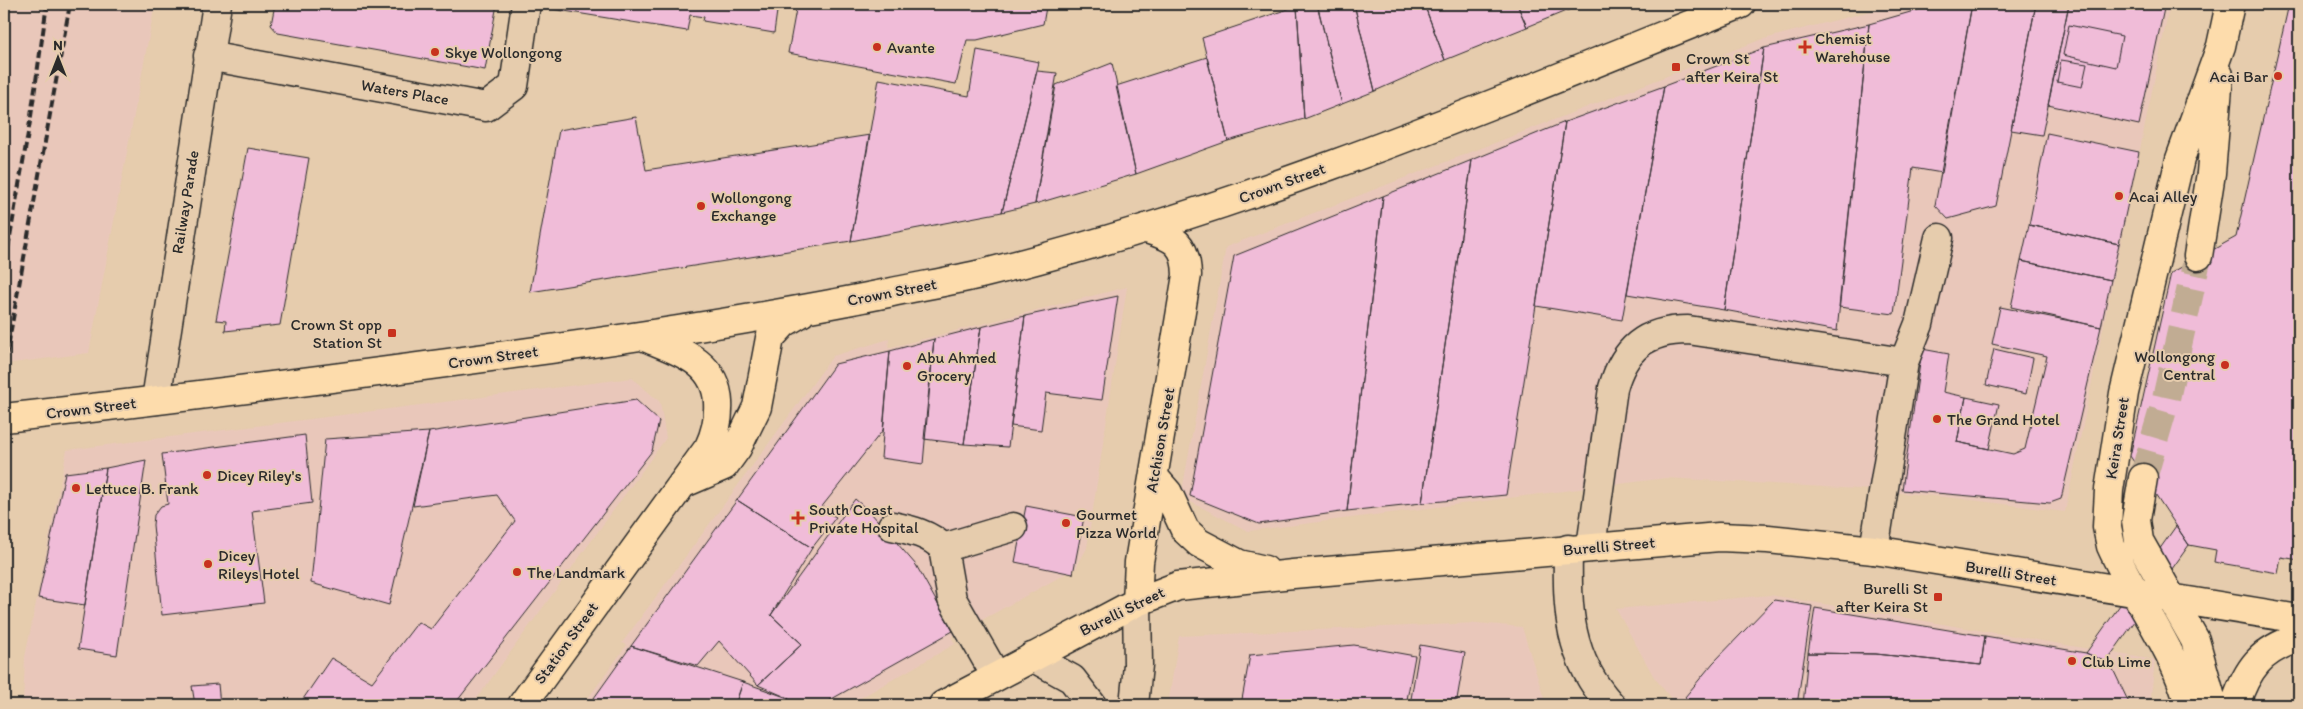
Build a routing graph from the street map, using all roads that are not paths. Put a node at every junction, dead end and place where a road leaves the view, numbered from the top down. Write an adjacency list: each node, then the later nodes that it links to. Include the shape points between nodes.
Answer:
1 (217, 4): 6 (street, Railway Parade)
2 (526, 4): 6 (street, Waters Place, via 514,86 486,107)
3 (1741, 4): 7 (main road, Crown Street, via 1509,98 1265,190)
4 (2230, 4): 5 (main road, Keira Street)
5 (2221, 46): 9 (main road, Keira Street, via 2211,173); 24 (main road, Keira Street, via 2180,159 2117,423 2107,534)
6 (208, 56): 13 (street, Railway Parade)
7 (1146, 229): 10 (main road, Crown Street, via 982,274); 15 (main road, Atchison Street, via 1179,244 1186,258 1187,275)
8 (1939, 238): 12 (street, via 1919,324)
9 (2198, 256)
10 (810, 309): 11 (main road, Crown Street); 17 (main road, via 784,322 770,338 757,407 737,448 724,466)
11 (645, 337): 13 (main road, Crown Street); 17 (main road, Station Street, via 701,365 711,375 717,389 719,411 715,435)
12 (1904, 362): 21 (street, via 1688,330 1673,330 1634,346 1625,357 1612,388); 22 (street)
13 (156, 400): 14 (main road, Crown Street)
14 (4, 418)
15 (1154, 477): 23 (main road, via 1168,493 1185,530 1211,551 1239,564); 26 (main road, Atchison Street, via 1139,562)
16 (2142, 478): 25 (main road, Keira Street, via 2136,520 2139,541)
17 (681, 485): 31 (main road, Station Street)
18 (892, 526): 20 (street, via 924,535)
19 (1013, 527): 20 (street)
20 (943, 548): 30 (street, via 952,599)
21 (1580, 548): 22 (main road, Burelli Street, via 1719,537); 23 (main road, Burelli Street); 35 (street, via 1567,605 1584,668)
22 (1874, 550): 24 (main road, Burelli Street)
23 (1294, 574): 26 (main road, Burelli Street, via 1184,585)
24 (2137, 593): 25 (main road, Burelli Street); 36 (main road, Keira Street, via 2165,643)
25 (2174, 599): 27 (main road, Burelli Street); 37 (main road, Keira Street, via 2199,649)
26 (1137, 602): 29 (main road, Burelli Street); 34 (street, Atchison Street, via 1138,665)
27 (2299, 619)
28 (2299, 638): 38 (main road, via 2271,650 2256,662)
29 (1032, 657): 30 (main road, Burelli Street); 33 (street, via 1072,679)
30 (996, 676): 32 (main road, Burelli Street)
31 (522, 705)
32 (943, 705)
33 (1092, 705)
34 (1134, 705)
35 (1611, 705)
36 (2190, 705)
37 (2213, 705)
38 (2235, 705)

